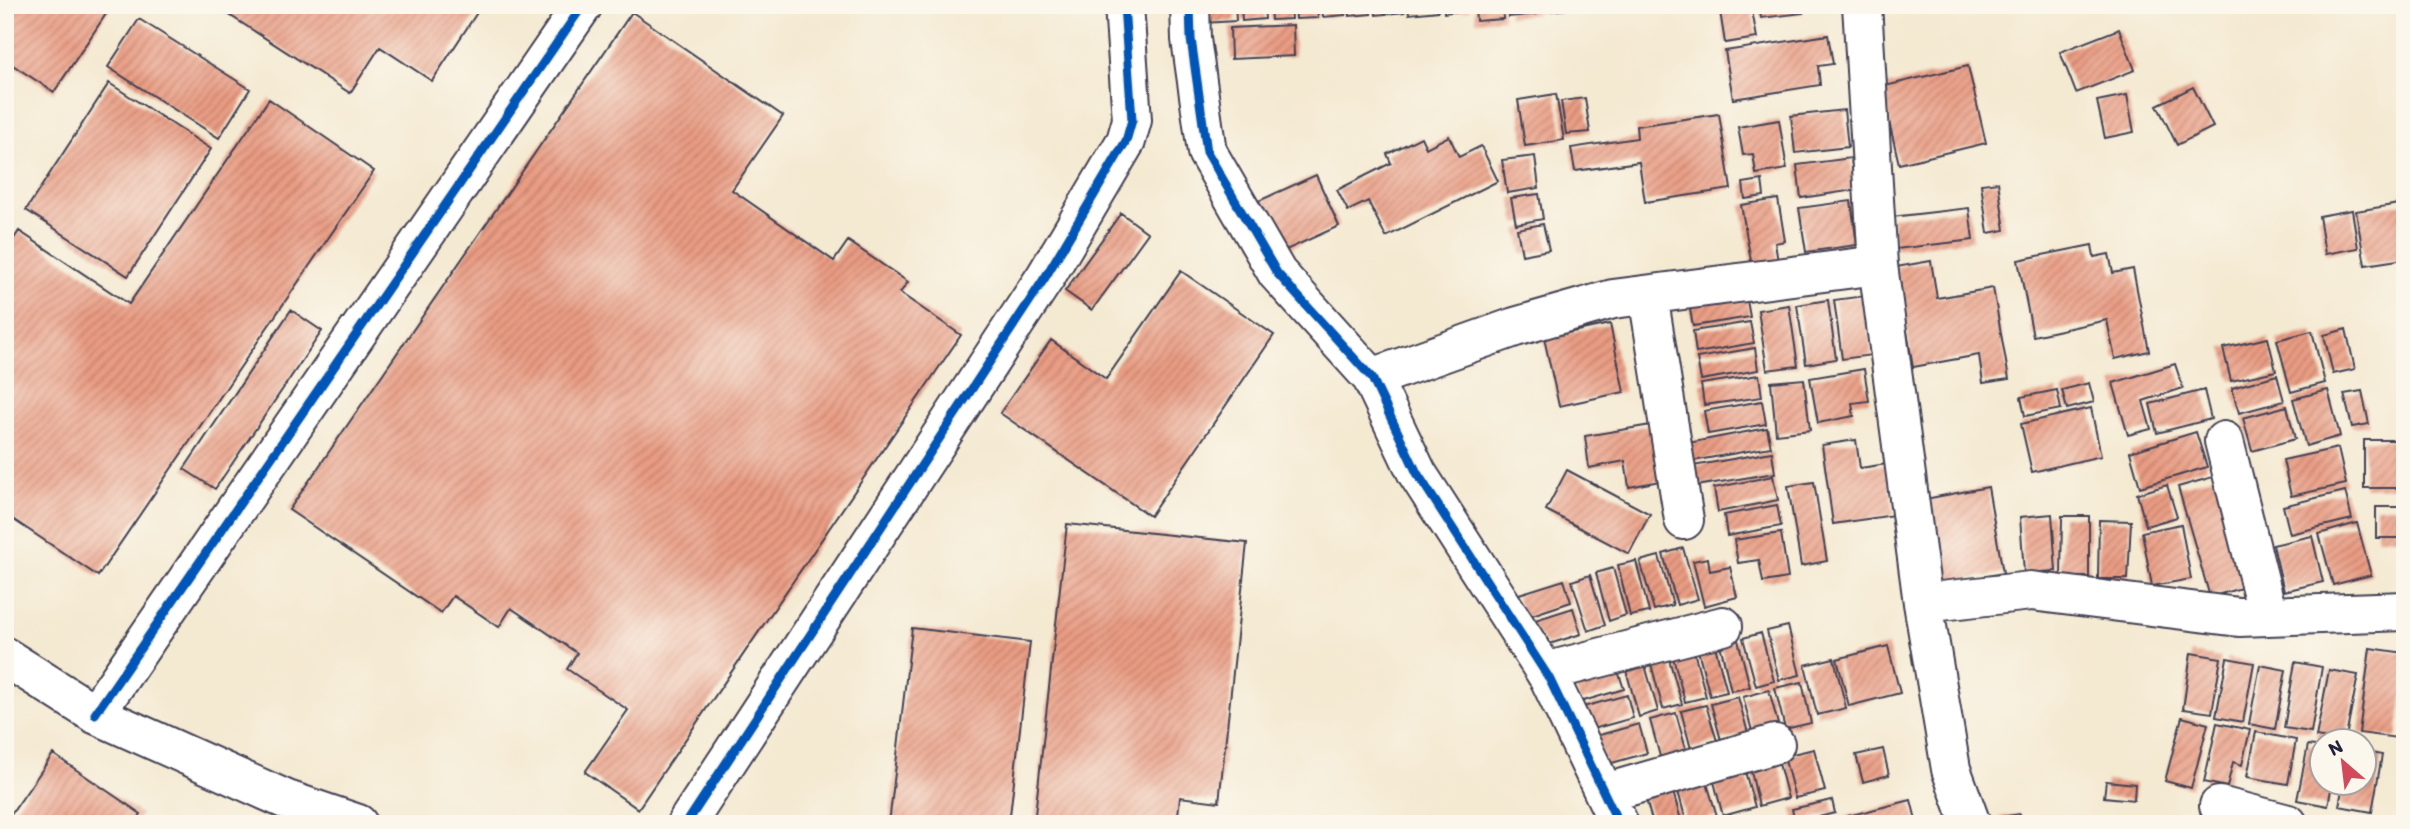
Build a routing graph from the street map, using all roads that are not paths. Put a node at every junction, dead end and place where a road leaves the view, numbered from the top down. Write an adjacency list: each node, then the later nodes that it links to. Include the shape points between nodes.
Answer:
1 (583, 5): 16 (street)
2 (1124, 5): 21 (street, via 1132,120 1126,141 1046,275)
3 (1190, 5): 7 (street, via 1207,152 1277,273)
4 (1861, 5): 5 (street)
5 (1878, 265): 6 (street); 10 (street)
6 (1648, 295): 7 (street, via 1613,299 1515,327); 9 (street)
7 (1372, 378): 15 (street, via 1417,473)
8 (2224, 441): 12 (street)
9 (1684, 520)
10 (1923, 603): 12 (street, via 2031,592 2239,617); 22 (street, via 1951,769)
11 (2405, 611): 12 (street)
12 (2268, 615)
13 (1723, 626): 15 (street)
14 (5, 657): 16 (street)
15 (1545, 672): 19 (street)
16 (95, 714): 20 (street, via 287,800)
17 (1775, 744): 19 (street)
18 (2219, 806): 23 (street)
19 (1612, 808)
20 (358, 824)
21 (686, 824)
22 (1971, 824)
23 (2288, 824)

